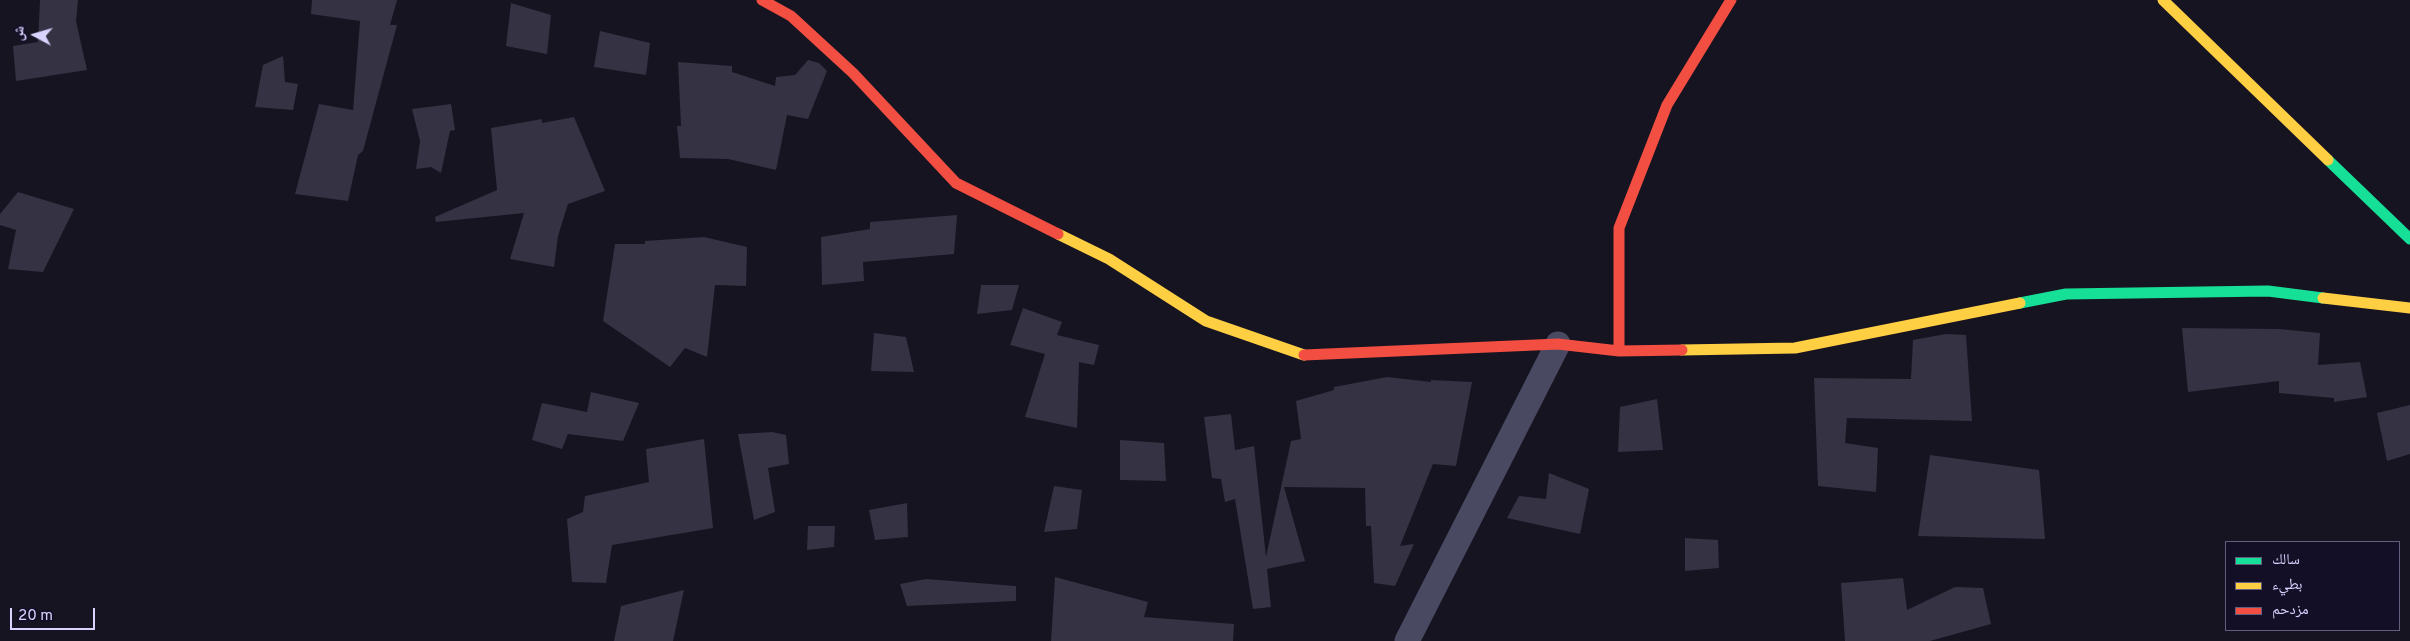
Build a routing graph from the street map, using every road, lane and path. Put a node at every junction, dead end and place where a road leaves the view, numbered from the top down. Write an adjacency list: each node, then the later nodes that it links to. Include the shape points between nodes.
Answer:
1 (762, 0): 6 (street, via 791,16 853,73 956,183 1109,259 1206,321 1304,355)
2 (1730, 0): 7 (street, via 1667,105 1619,228)
3 (2163, 0): 4 (street)
4 (2410, 239)
5 (2410, 308): 7 (street, via 2268,291 2066,294 1795,348)
6 (1558, 344): 7 (street); 8 (street)
7 (1619, 351)
8 (1407, 641)

